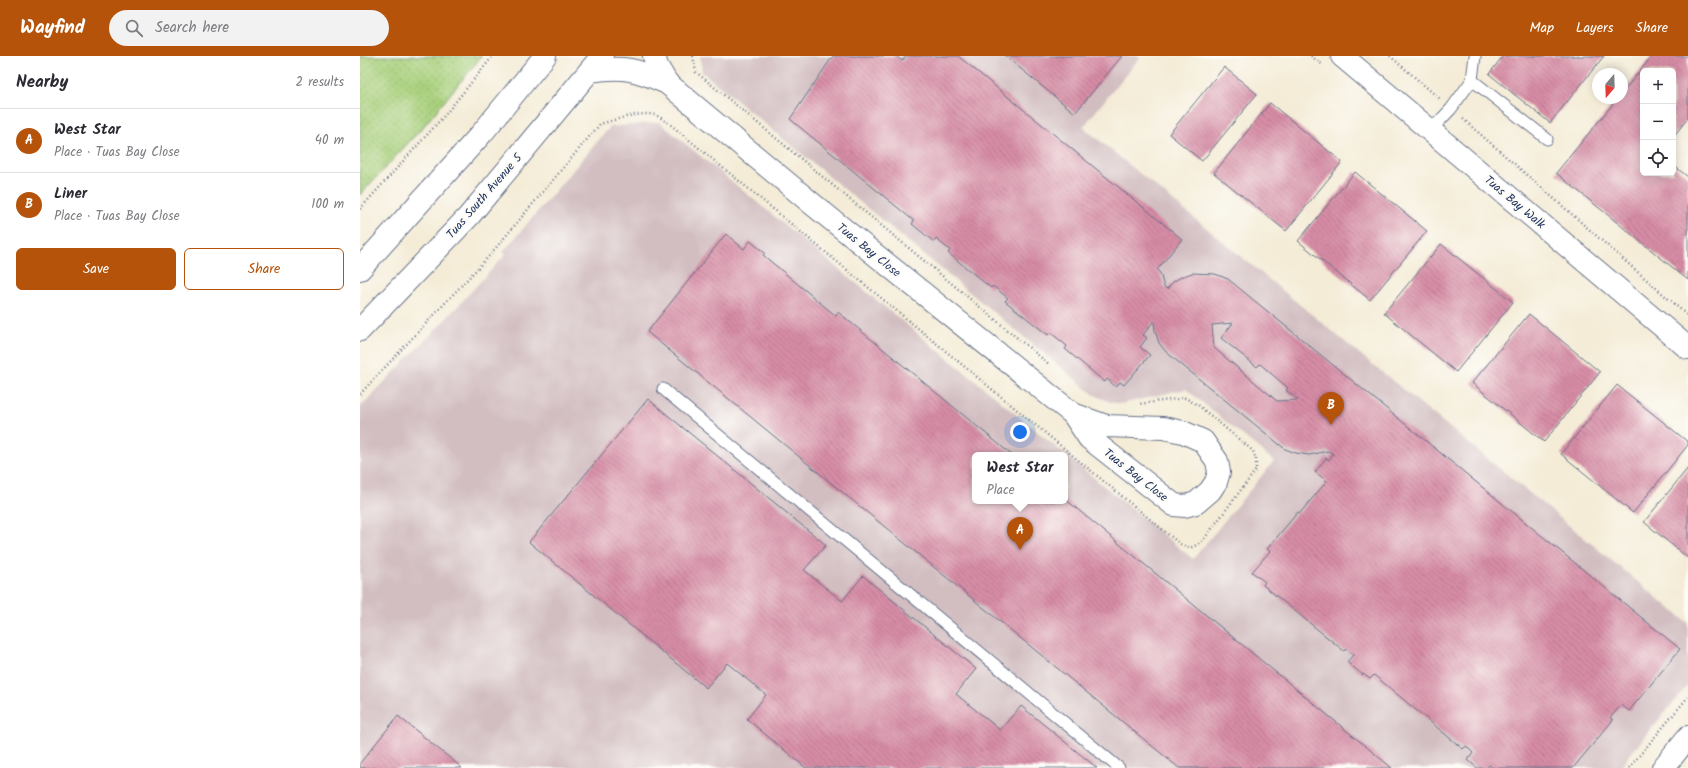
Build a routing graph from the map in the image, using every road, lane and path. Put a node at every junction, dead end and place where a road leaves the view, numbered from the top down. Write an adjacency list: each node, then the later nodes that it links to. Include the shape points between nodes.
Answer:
1 (494, 56): 14 (path)
2 (545, 56): 15 (street, via 484,132)
3 (654, 56): 10 (street)
4 (693, 56): 19 (path, via 696,72)
5 (1342, 56): 12 (street, Tuas Bay Walk)
6 (1390, 56): 11 (path)
7 (1475, 56): 9 (lane)
8 (596, 64): 10 (street, via 643,72); 17 (street, Tuas South Avenue 5, via 469,216)
9 (1472, 80): 11 (lane); 13 (lane)
10 (667, 83): 23 (street, Tuas Bay Close)
11 (1451, 109): 12 (lane); 16 (path)
12 (1431, 130): 18 (street, Tuas Bay Walk)
13 (1547, 139)
14 (360, 209)
15 (360, 269)
16 (1688, 316)
17 (360, 330)
18 (1688, 348)
19 (1050, 366)
20 (663, 389): 26 (lane)
21 (360, 394): 22 (path, via 489,256 600,124 623,117 649,114 656,115 671,125 1180,544 1190,548 1201,543 1256,470 1253,451 1198,405 1185,398)
22 (1132, 405)
23 (1073, 414): 23 (street, Tuas Bay Close, via 1106,426 1163,428 1183,432 1204,441 1217,460 1219,472 1216,482 1196,503 1174,505 1089,438)
24 (1688, 697): 27 (path)
25 (1688, 737): 28 (street)
26 (1119, 768)
27 (1629, 768)
28 (1663, 768)

